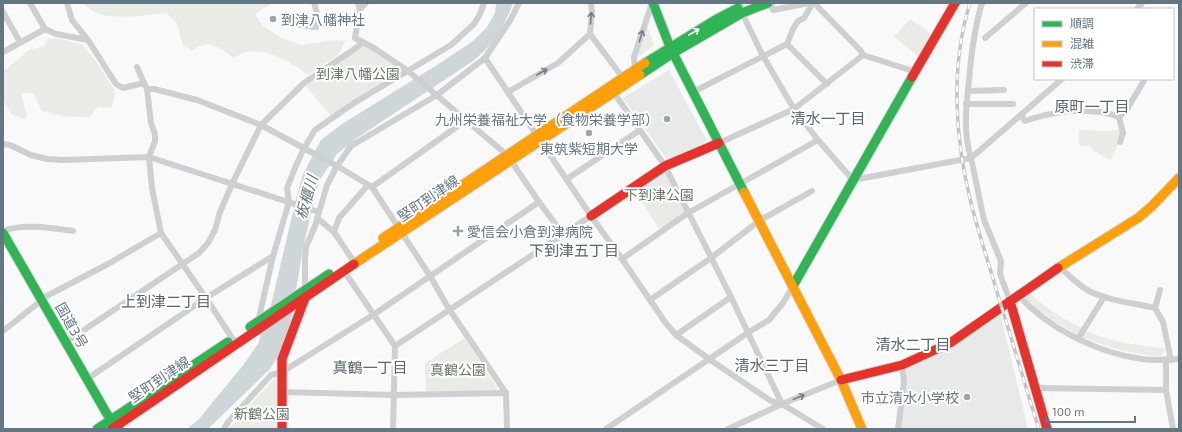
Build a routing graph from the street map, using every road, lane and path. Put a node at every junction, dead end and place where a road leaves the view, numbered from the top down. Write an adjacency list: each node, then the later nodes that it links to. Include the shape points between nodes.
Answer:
1 (30, 3): 20 (street)
2 (67, 3): 23 (street, via 72,20)
3 (314, 3): 19 (street, via 318,13 314,27)
4 (366, 3): 16 (street)
5 (484, 3): 34 (street, via 474,24 464,35)
6 (519, 3): 31 (street)
7 (591, 3): 21 (street, one-way to 7)
8 (652, 3): 27 (main road); 33 (street, one-way to 8, via 634,57)
9 (750, 3): 17 (main road, 堅町到津線)
10 (769, 3): 11 (street, via 773,10); 17 (main road, 堅町到津線)
11 (812, 3): 26 (street, via 804,18 798,21 793,29)
12 (816, 3): 29 (street)
13 (955, 3): 35 (main road)
14 (982, 3): 42 (street, via 975,26)
15 (1026, 3): 22 (street)
16 (359, 6): 25 (street, via 354,38)
17 (741, 7): 27 (main road, 堅町到津線, via 715,20); 30 (street)
18 (3, 12): 24 (street)
19 (288, 23)
20 (45, 29): 23 (street, via 56,34); 24 (street)
21 (590, 34): 36 (street); 43 (street, one-way to 21, via 558,63)
22 (985, 38)
23 (88, 40): 40 (street, via 116,84 123,88)
24 (20, 42): 28 (street)
25 (363, 42): 34 (street); 53 (street, via 304,83)
26 (787, 44): 30 (street); 39 (street)
27 (672, 50): 33 (main road, 堅町到津線); 44 (main road); 46 (main road, 堅町到津線)
28 (5, 51)
29 (863, 55): 35 (street); 39 (street)
30 (763, 56): 44 (street); 49 (street)
31 (485, 58): 43 (street); 45 (street)
32 (137, 67): 40 (street)
33 (635, 70): 36 (main road, 堅町到津線)
34 (410, 72): 45 (street); 60 (street, via 354,102 315,130)
35 (916, 72): 68 (main road)
36 (623, 78): 55 (main road, 堅町到津線)
37 (1061, 80): 50 (street)
38 (1144, 80): 51 (street, via 1127,109)
39 (827, 84): 49 (street)
40 (146, 86): 53 (street, via 197,100); 61 (street, via 155,134)
41 (1004, 90): 42 (street)
42 (968, 91): 47 (street)
43 (508, 92): 55 (street)
44 (693, 92): 58 (main road)
45 (435, 93): 52 (street); 64 (street, via 351,146)
46 (614, 93): 54 (street); 55 (main road, 堅町到津線)
47 (966, 104): 48 (street); 63 (street, via 966,134)
48 (1013, 104)
49 (794, 109): 56 (street); 58 (street)
50 (1021, 115): 51 (street, via 1025,121 1047,114 1092,110); 63 (street)
51 (1119, 117): 57 (street, via 1123,133)
52 (465, 121): 62 (street); 71 (street)
53 (261, 125): 60 (street); 69 (street)
54 (640, 130): 65 (street); 67 (street)
55 (539, 138): 62 (main road, 堅町到津線); 67 (street)
56 (818, 140): 68 (street); 70 (street)
57 (1120, 142)
58 (720, 143): 65 (main road); 70 (main road)
59 (3, 144): 61 (street, via 47,159)
60 (304, 148): 64 (street); 74 (street, via 287,188)
61 (149, 157): 69 (street); 83 (street)
62 (509, 158): 73 (street); 80 (main road, 堅町到津線)
63 (971, 158): 68 (street); 103 (street, via 984,220 1001,261 1000,274)
64 (337, 166): 71 (street); 76 (street, via 327,185)
65 (665, 166): 75 (street); 77 (main road)
66 (1179, 178): 91 (main road, via 1138,218)
67 (567, 179): 77 (street)
68 (853, 180): 94 (main road)
69 (232, 184): 74 (street); 90 (street, via 208,243)
70 (740, 184): 75 (street); 78 (main road)
71 (370, 186): 80 (street); 82 (street, via 339,218)
72 (812, 191): 78 (street)
73 (539, 202): 84 (street); 93 (street)
74 (291, 203): 76 (street, via 312,210); 86 (street)
75 (688, 213): 87 (street); 89 (street)
76 (318, 215): 82 (street); 96 (street, via 306,247)
77 (591, 216): 84 (street); 89 (street)
78 (759, 221): 87 (street); 94 (main road)
79 (73, 230): 81 (street, via 37,227 11,228)
80 (400, 230): 88 (main road, 堅町到津線); 92 (main road, 堅町到津線); 93 (street)
81 (3, 232): 102 (main road, 国道3号)
82 (334, 232): 88 (street)
83 (161, 234): 90 (street); 102 (street)
84 (563, 234): 105 (street)
85 (3, 244): 102 (main road, 国道3号)
86 (273, 256): 100 (street); 107 (street)
87 (711, 258): 98 (street); 101 (street)
88 (352, 259): 96 (main road, 堅町到津線)
89 (622, 259): 101 (street)
90 (183, 264): 100 (street); 112 (street)
91 (1059, 267): 97 (main road); 99 (street, via 1078,284)
92 (344, 271): 96 (main road, 堅町到津線); 106 (street)
93 (430, 276): 105 (street); 106 (street)
94 (793, 286): 109 (street, via 769,320); 121 (main road)
95 (1160, 290): 104 (street)
96 (302, 296): 107 (main road, 堅町到津線); 119 (main road, via 284,352)
97 (1019, 296): 103 (main road); 111 (street, via 1045,319)
98 (731, 297): 109 (street); 110 (street)
99 (1104, 297): 104 (street); 111 (street)
100 (206, 298): 113 (street); 120 (street)
101 (650, 300): 110 (street)
102 (39, 301): 108 (street); 112 (main road, 国道3号); 128 (main road, 国道3号)
103 (1010, 301): 118 (main road, via 950,343); 122 (main road)
104 (1155, 308): 117 (street, via 1164,322)
105 (449, 309): 114 (street); 125 (street)
106 (373, 315): 114 (street); 119 (street)
107 (261, 322): 113 (main road, 堅町到津線)
108 (3, 331)
109 (749, 332): 115 (street); 127 (street)
110 (676, 335): 115 (street)
111 (1078, 340): 117 (street, via 1120,354 1143,359)
112 (66, 342): 120 (main road, 国道3号)
113 (234, 342): 128 (main road, 堅町到津線)
114 (395, 346): 126 (street)
115 (709, 359): 127 (street, via 771,401); 134 (street)
116 (1179, 359): 117 (street)
117 (1168, 360): 123 (street)
118 (902, 365): 121 (main road); 138 (street, via 904,382)
119 (282, 372): 124 (main road); 130 (street, via 271,376)
120 (87, 378): 128 (main road, 国道3号)
121 (841, 380): 127 (street, one-way to 121); 137 (main road)
122 (1035, 388): 123 (street); 139 (main road)
123 (1166, 390): 140 (street)
124 (283, 392): 126 (street); 131 (main road)
125 (506, 393): 126 (street); 133 (street)
126 (393, 394): 132 (street)
127 (782, 404): 135 (street); 136 (street)
128 (112, 426): 129 (main road, 堅町到津線)
129 (97, 429)
130 (224, 429)
131 (282, 429)
132 (393, 429)
133 (507, 429)
134 (606, 429)
135 (728, 429)
136 (823, 429)
137 (863, 429)
138 (898, 429)
139 (1047, 429)
140 (1173, 429)

